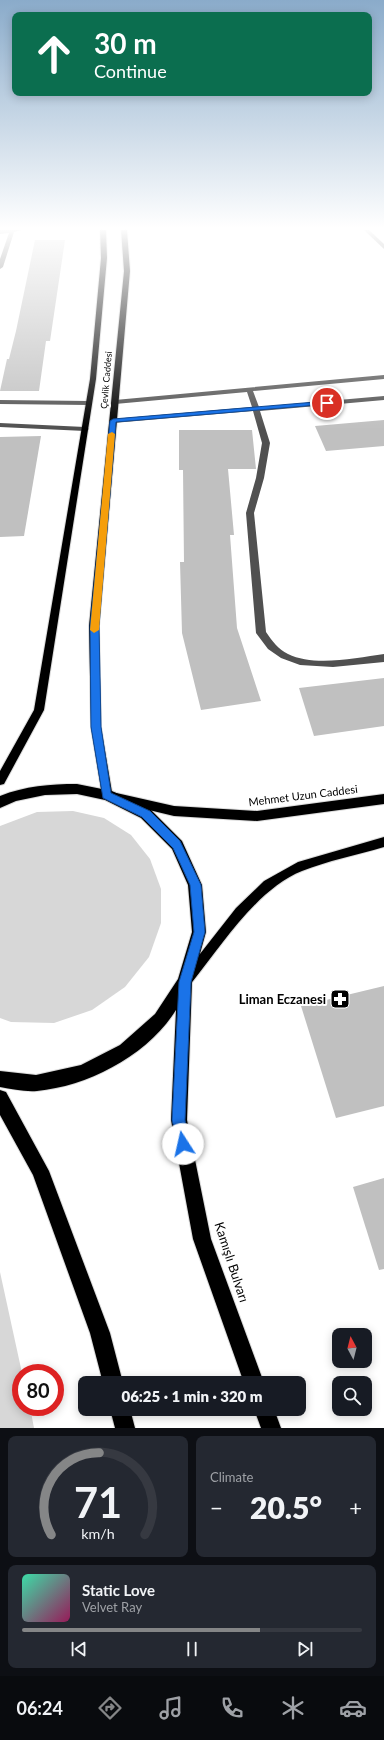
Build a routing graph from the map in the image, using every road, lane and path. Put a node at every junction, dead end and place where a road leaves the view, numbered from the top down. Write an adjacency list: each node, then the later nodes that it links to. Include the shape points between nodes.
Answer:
1 (100, 297): 8 (main road, Çevlik Caddesi)
2 (125, 297): 7 (main road, Çevlik Caddesi)
3 (384, 377): 4 (street)
4 (249, 390): 7 (street); 9 (street)
5 (384, 398): 9 (street)
6 (0, 402): 8 (street)
7 (115, 402): 10 (main road, Çevlik Caddesi)
8 (89, 403): 12 (main road, Çevlik Caddesi)
9 (256, 409): 10 (street); 13 (street, via 266,444 250,512 261,633 273,649 283,656 303,663 324,664)
10 (113, 421): 15 (main road, Çevlik Caddesi, via 94,626 96,727)
11 (0, 425): 12 (street)
12 (85, 429): 14 (main road, Çevlik Caddesi, via 39,710)
13 (384, 658)
14 (0, 781)
15 (107, 795): 16 (main road, Mehmet Uzun Caddesi, via 174,810 257,816); 17 (highway, via 77,789 45,790 14,796); 19 (highway, via 146,814 177,845 195,885 199,932)
16 (384, 799)
17 (0, 802)
18 (384, 842): 19 (main road, via 298,867 268,885 240,912)
19 (185, 982): 20 (highway, via 161,1020 126,1051 83,1073 36,1083); 23 (highway, Kamışlı Bulvarı, via 179,1120 202,1239)
20 (0, 1079)
21 (0, 1098): 22 (highway, via 40,1171 100,1333)
22 (111, 1376)
23 (251, 1376)
24 (122, 1416): 26 (highway)
25 (267, 1416): 27 (highway)
26 (125, 1428)
27 (271, 1428)

